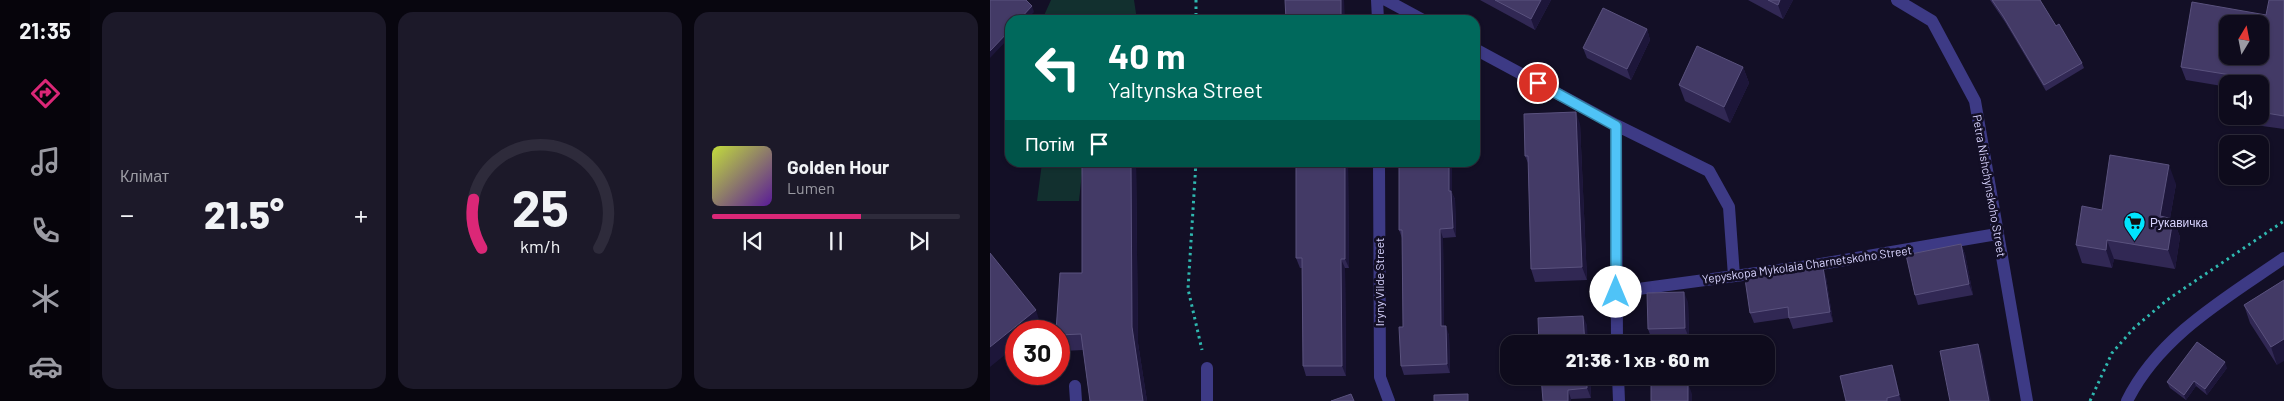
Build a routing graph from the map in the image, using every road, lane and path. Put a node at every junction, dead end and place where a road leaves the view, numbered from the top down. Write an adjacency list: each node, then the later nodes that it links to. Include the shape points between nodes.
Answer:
1 (1196, 0): 5 (path)
2 (1378, 0): 6 (street)
3 (1386, 0): 7 (street)
4 (1897, 0): 13 (street, Petra Nishchynskoho Street, via 1932,21 1974,100)
5 (1196, 15)
6 (1378, 15)
7 (1414, 15)
8 (1480, 51): 9 (street)
9 (1616, 126): 15 (street, via 1709,171 1729,207); 16 (street)
10 (1196, 167): 18 (path, via 1188,290)
11 (1379, 167): 23 (street, Iryny Vilde Street, via 1380,377)
12 (2284, 221): 26 (path, via 2168,300 2134,328 2112,353)
13 (1997, 234): 15 (street, Yepyskopa Mykolaia Charnetskoho Street); 25 (street, Petra Nishchynskoho Street)
14 (2284, 258): 27 (street, via 2204,314 2161,351)
15 (1734, 276): 16 (street, Yepyskopa Mykolaia Charnetskoho Street)
16 (1616, 292): 17 (street)
17 (1617, 335)
18 (1207, 368): 22 (street)
19 (1618, 385): 24 (street)
20 (1075, 386): 21 (street)
21 (1076, 401)
22 (1208, 401)
23 (1389, 401)
24 (1619, 401)
25 (2027, 401)
26 (2090, 401)
27 (2127, 401)

